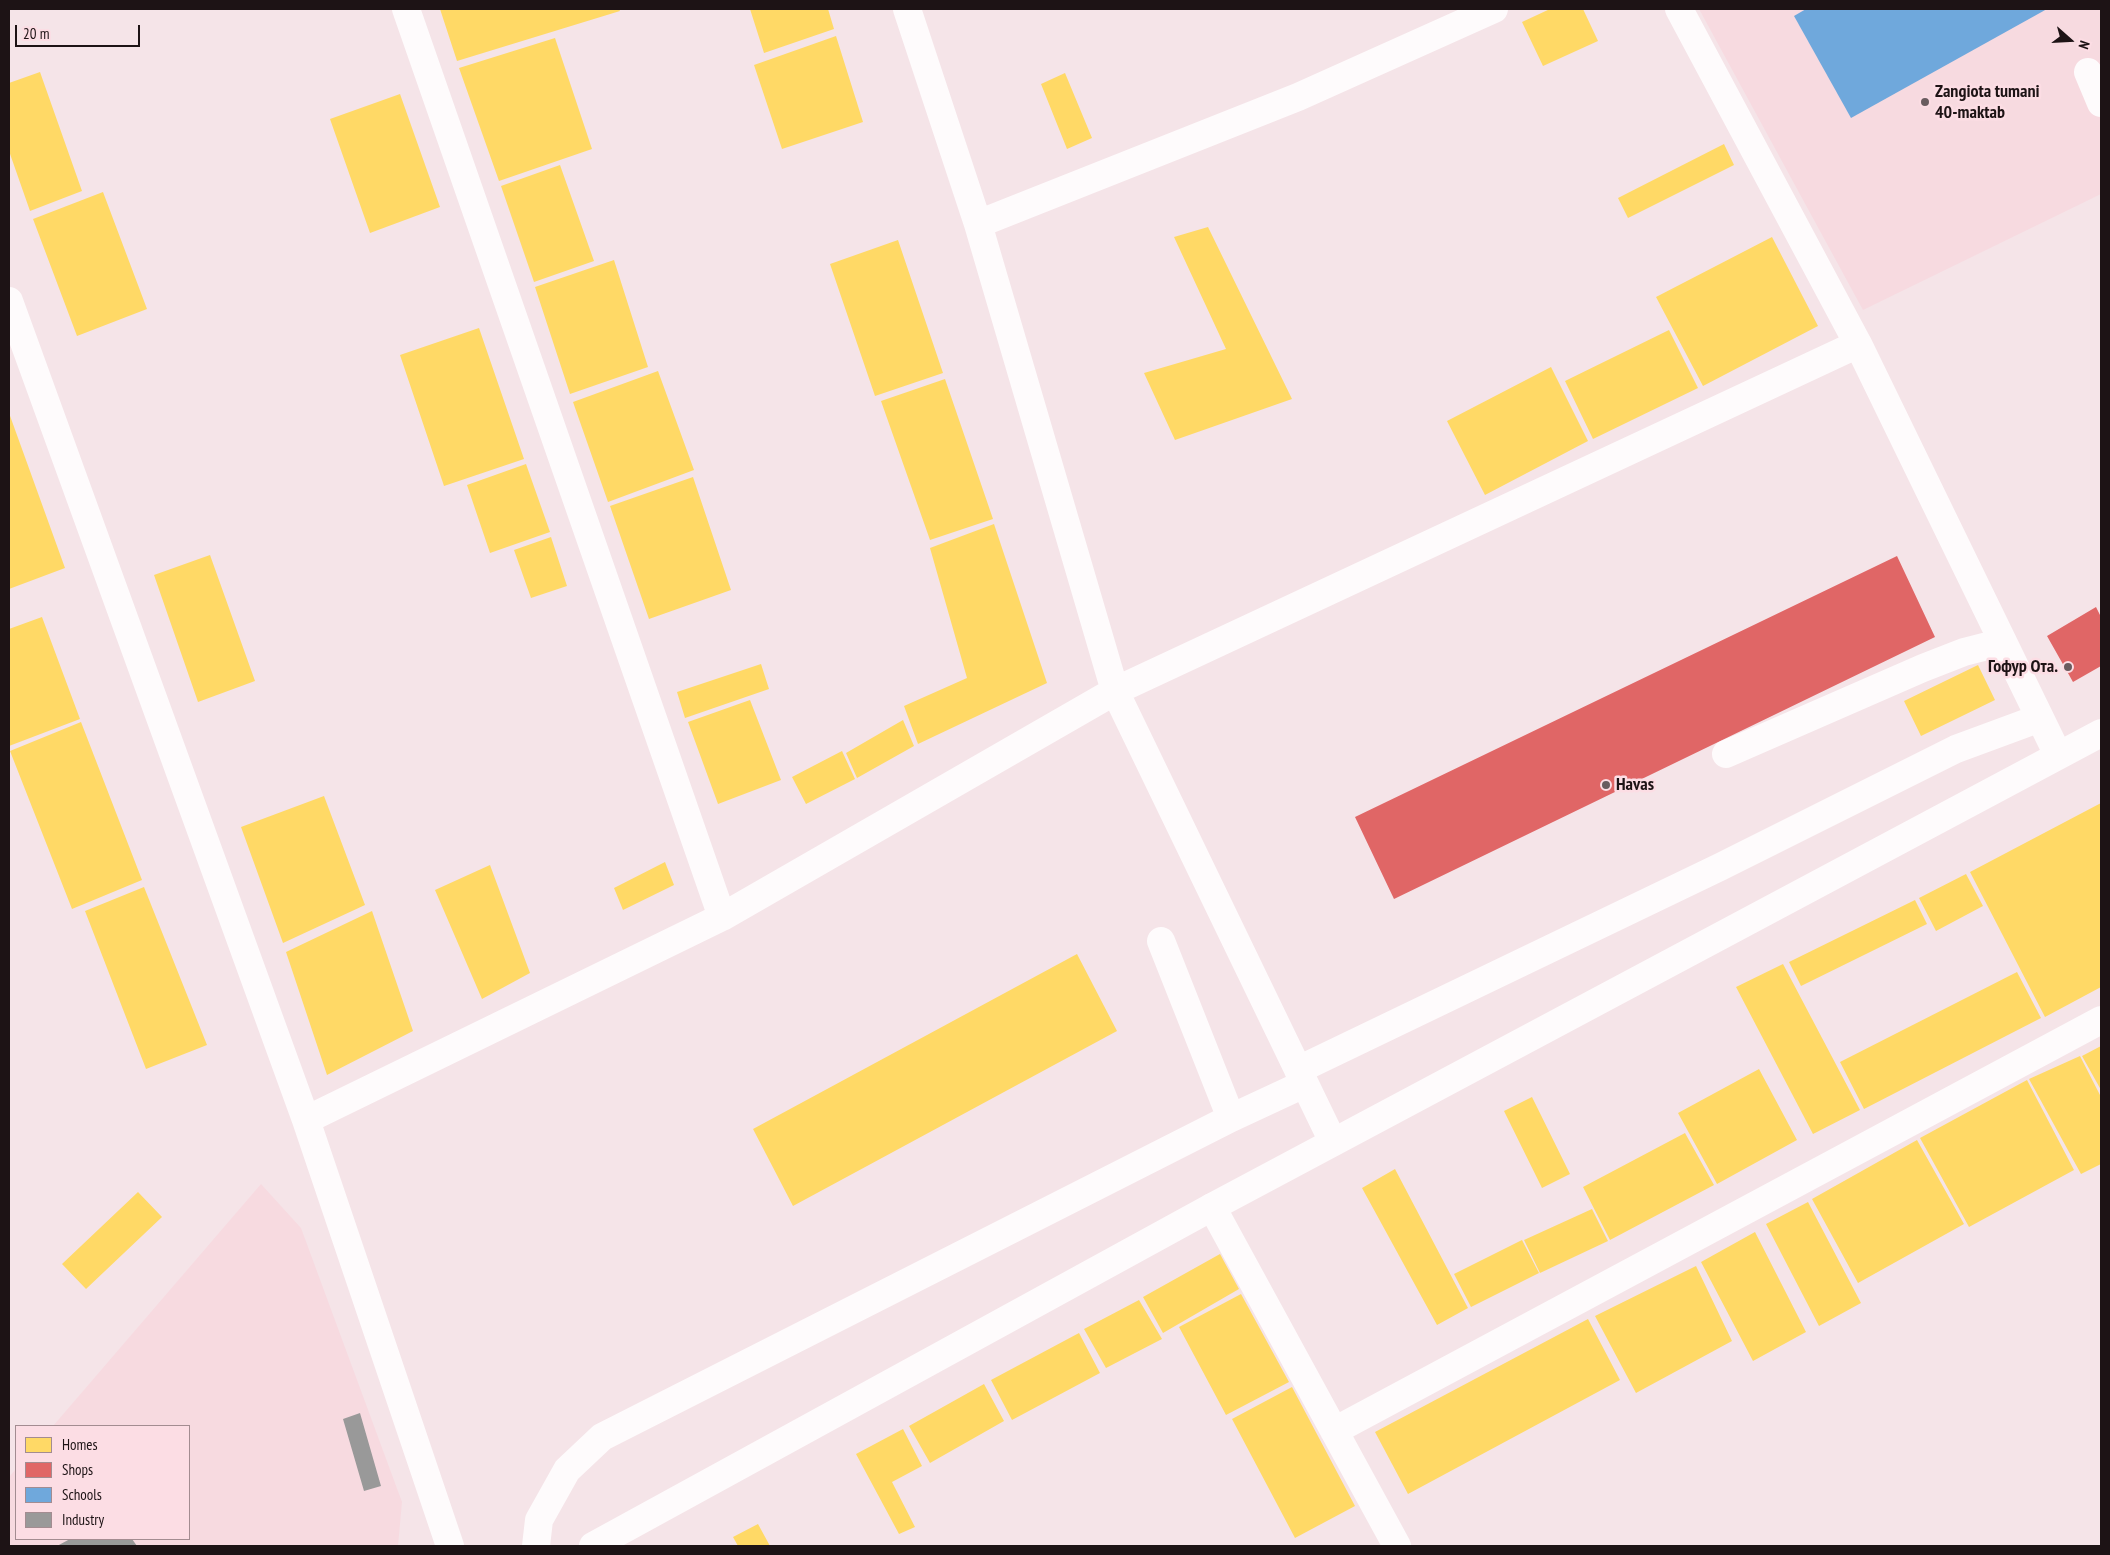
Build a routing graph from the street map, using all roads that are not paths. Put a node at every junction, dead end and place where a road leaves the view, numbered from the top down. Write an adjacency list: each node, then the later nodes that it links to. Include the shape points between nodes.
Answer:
1 (406, 9): 16 (street)
2 (907, 9): 7 (street)
3 (1494, 9): 7 (street, via 1298,97)
4 (1679, 9): 9 (street)
5 (2088, 72): 6 (street)
6 (2101, 103)
7 (978, 224): 11 (street)
8 (9, 301): 21 (street)
9 (1858, 344): 10 (street); 11 (street)
10 (2003, 642): 12 (street); 14 (street, via 1964,652 1923,668)
11 (1115, 691): 16 (street); 19 (street)
12 (2040, 718): 15 (street); 19 (street, via 1956,749)
13 (2101, 733): 15 (street)
14 (1726, 754)
15 (2058, 755): 22 (street)
16 (722, 917): 21 (street)
17 (1161, 941): 20 (street)
18 (2101, 1020): 24 (street)
19 (1301, 1077): 20 (street); 22 (street)
20 (1231, 1118): 26 (street, via 602,1437 567,1470 539,1520)
21 (306, 1120): 25 (street)
22 (1333, 1142): 23 (street)
23 (1212, 1207): 24 (street); 27 (street)
24 (1334, 1431): 28 (street)
25 (450, 1546)
26 (536, 1546)
27 (593, 1546)
28 (1397, 1546)

